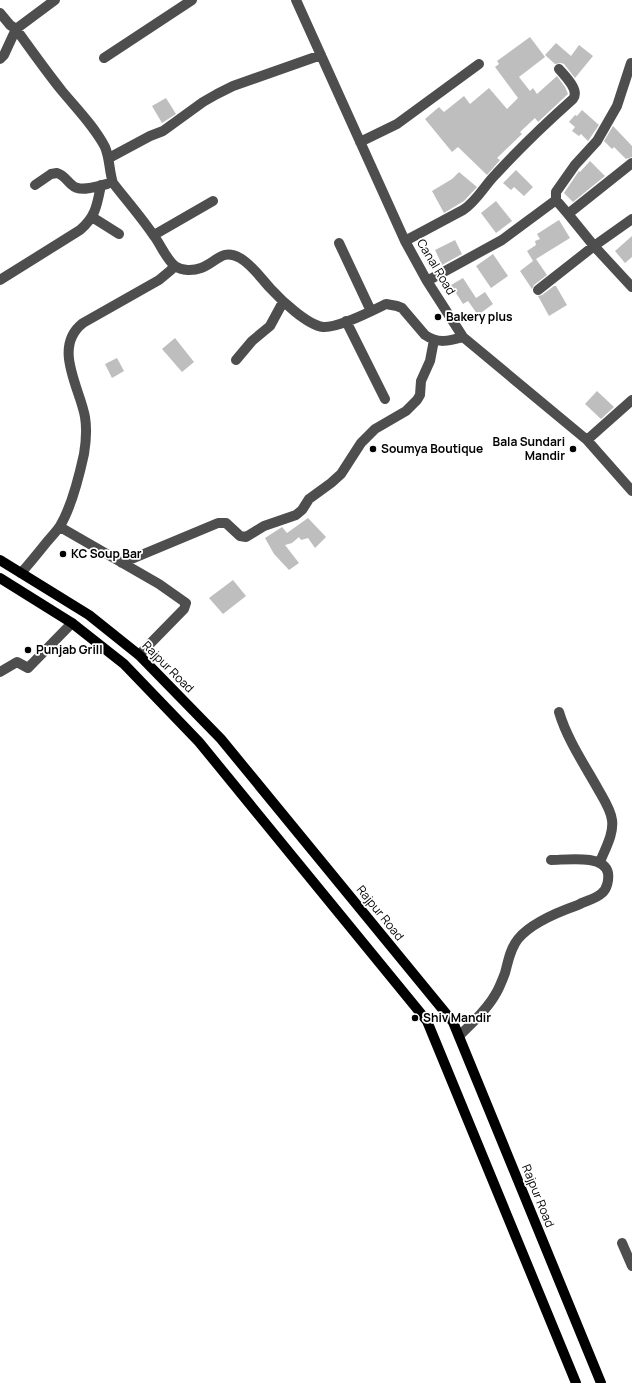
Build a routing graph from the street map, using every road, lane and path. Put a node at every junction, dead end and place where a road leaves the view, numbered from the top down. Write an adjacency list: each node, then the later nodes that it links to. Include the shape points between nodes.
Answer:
1 (55, 0): 5 (street)
2 (191, 0): 7 (street)
3 (296, 0): 6 (street, Canal Road)
4 (0, 12): 5 (street)
5 (16, 29): 8 (street); 13 (street, via 93,128)
6 (321, 55): 12 (street, Canal Road); 13 (street, via 217,94 163,131)
7 (104, 58)
8 (0, 59)
9 (631, 63): 18 (street, via 617,106 597,141 575,165 556,192)
10 (479, 64): 12 (street, via 397,124)
11 (559, 69): 25 (street, via 575,91 573,99 494,175 471,204)
12 (360, 142): 25 (street, Canal Road)
13 (109, 158): 15 (street)
14 (632, 162): 20 (street)
15 (113, 183): 17 (street); 24 (street)
16 (35, 185): 17 (street, via 57,172 78,189)
17 (102, 185): 21 (street)
18 (556, 200): 20 (street); 30 (street, via 502,240)
19 (213, 201): 24 (street)
20 (568, 214): 27 (street)
21 (92, 218): 23 (street); 29 (street, via 80,230)
22 (632, 219): 27 (street)
23 (119, 234)
24 (154, 235): 28 (street)
25 (405, 241): 30 (street, Canal Road)
26 (339, 243): 34 (street)
27 (594, 246): 31 (street); 32 (street)
28 (174, 265): 33 (street, via 183,269 196,269 224,255 233,255 245,262); 43 (street, via 159,280 83,323 72,335 69,348 70,363 85,415 86,432 84,453 70,505)
29 (0, 280)
30 (428, 281): 36 (street, Canal Road)
31 (630, 282)
32 (538, 290)
33 (283, 302): 35 (street, via 318,326 330,326); 38 (street, via 270,326 252,341)
34 (371, 311): 35 (street); 37 (street, via 386,304 402,308 425,335)
35 (346, 321): 39 (street)
36 (463, 337): 37 (street, via 445,342); 41 (street, Canal Road)
37 (434, 340): 45 (street, via 417,400 406,411 368,436 341,474 308,499 300,512 264,526 246,537 240,536 226,523 218,523)
38 (236, 360)
39 (385, 399)
40 (632, 400): 41 (street)
41 (587, 440): 42 (street, Canal Road)
42 (632, 491)
43 (60, 527): 45 (street); 46 (street)
44 (0, 560): 46 (main road, Rajpur Road)
45 (122, 563): 51 (street, via 187,605)
46 (21, 573): 48 (main road, Rajpur Road)
47 (0, 578): 49 (main road)
48 (66, 601): 49 (main road); 51 (main road, Rajpur Road, via 89,615)
49 (56, 613): 50 (main road)
50 (72, 623): 52 (street, via 28,668 17,662); 59 (main road, via 124,664 199,742 427,1021)
51 (139, 655): 56 (main road, Rajpur Road, via 221,739 453,1022)
52 (0, 672)
53 (559, 712): 55 (street, via 565,729 601,794 612,820 612,830)
54 (551, 860): 55 (street)
55 (600, 862): 56 (street, via 608,874 602,894 560,912 523,934 513,947 495,996)
56 (459, 1036): 60 (main road, Rajpur Road)
57 (622, 1243): 58 (street)
58 (632, 1266)
59 (576, 1383)
60 (601, 1383)

